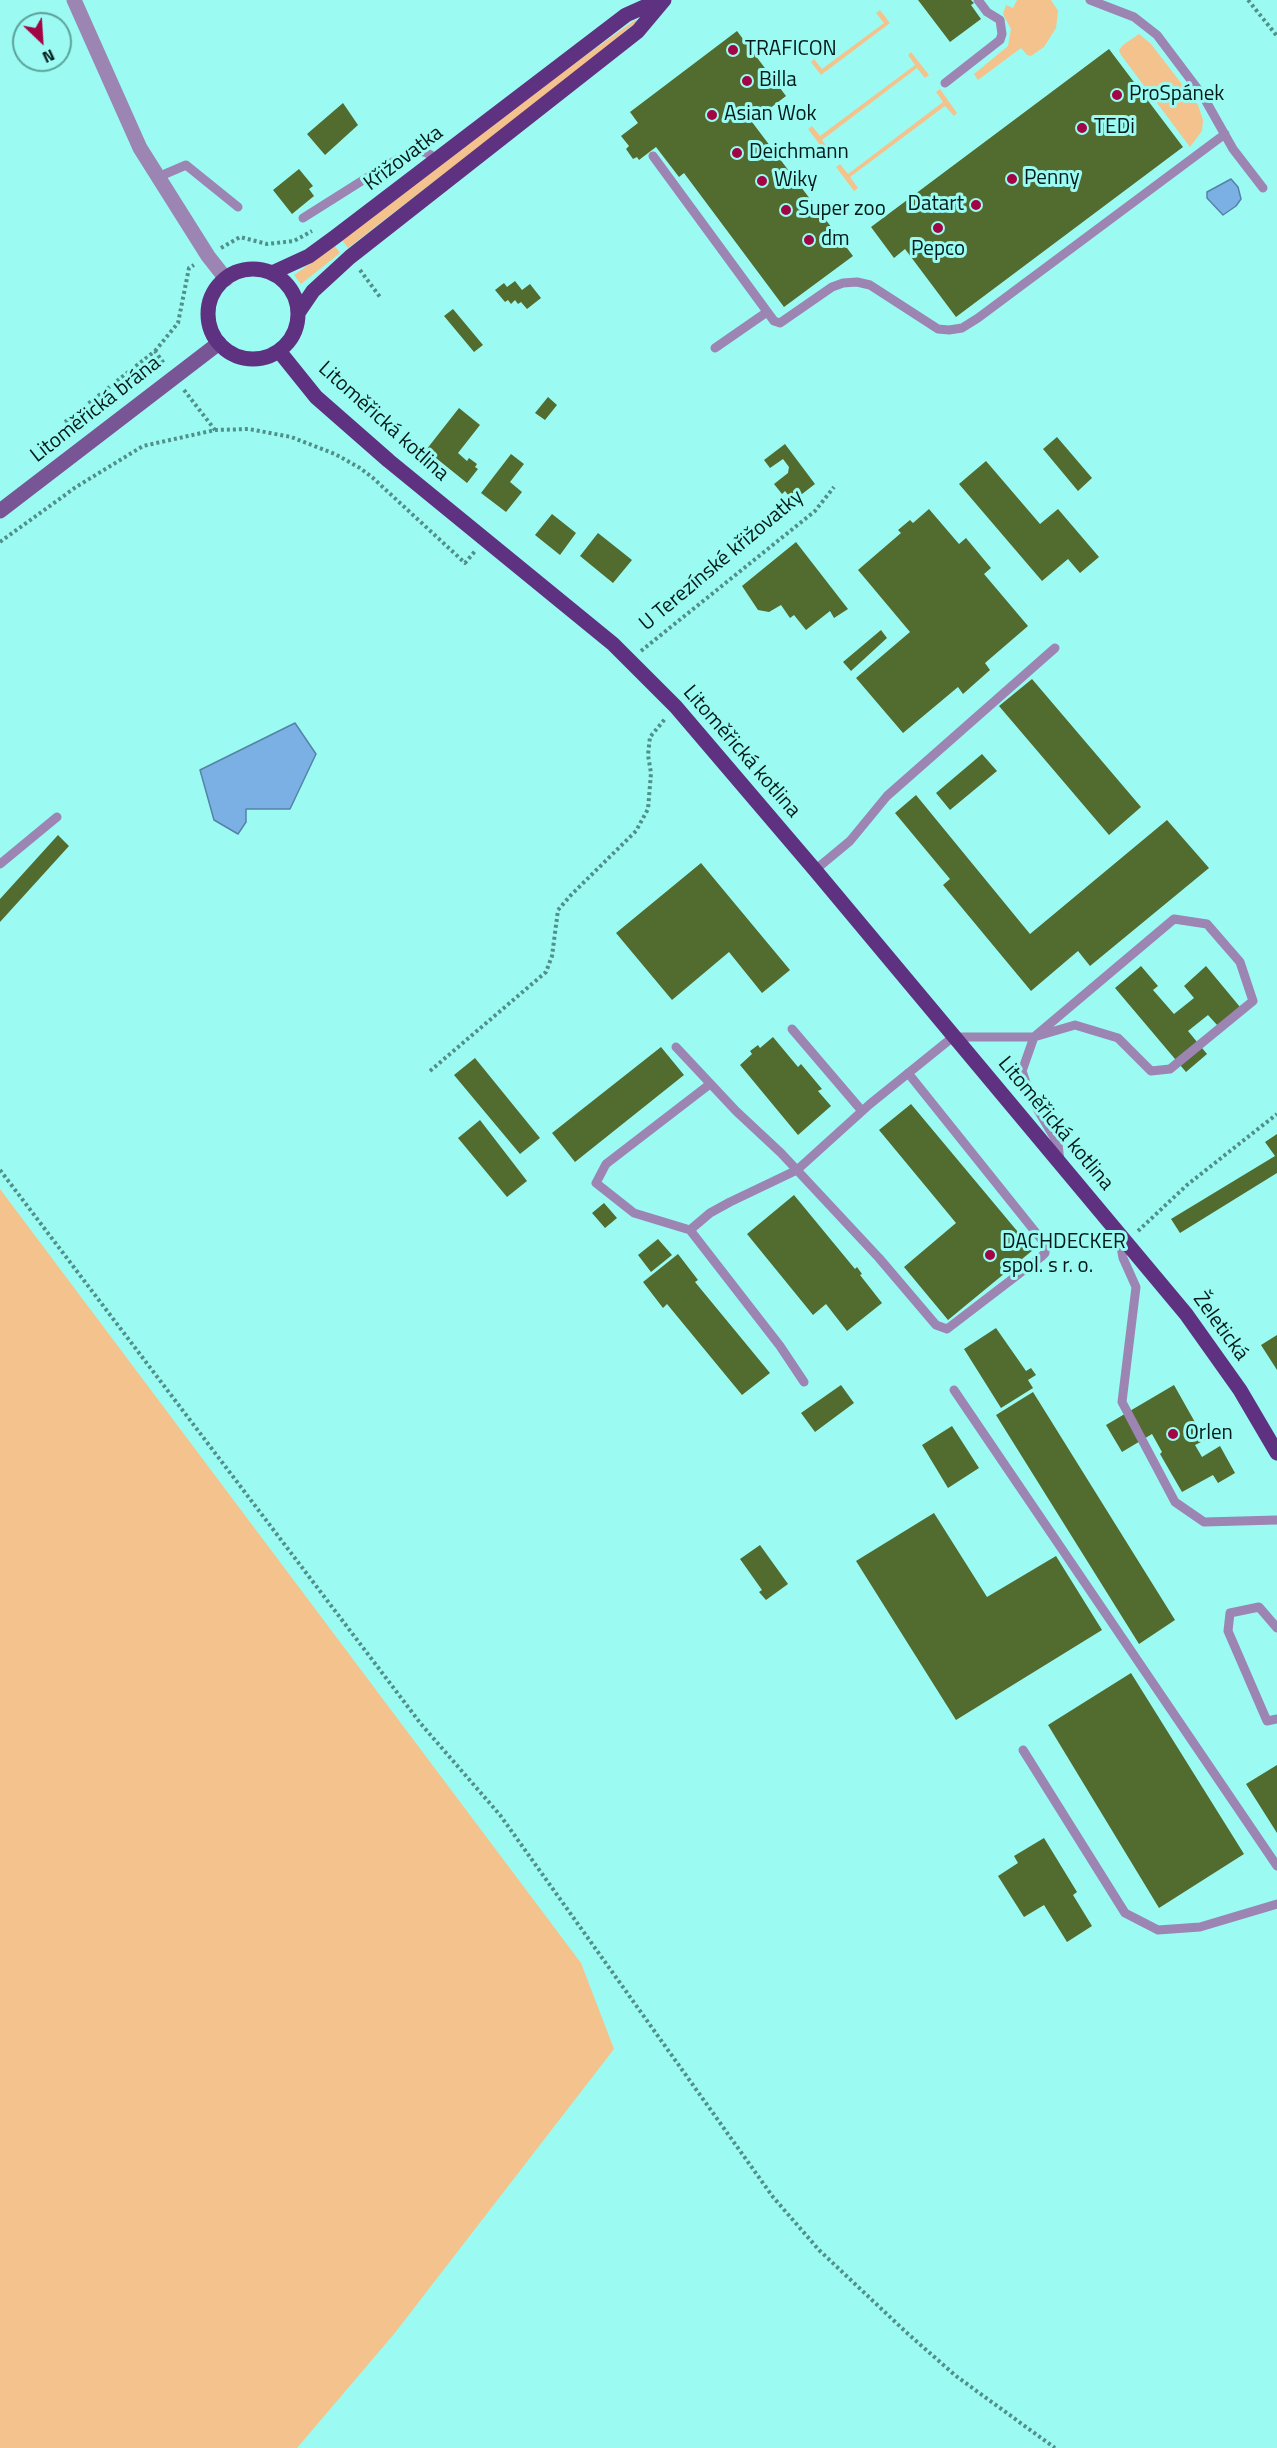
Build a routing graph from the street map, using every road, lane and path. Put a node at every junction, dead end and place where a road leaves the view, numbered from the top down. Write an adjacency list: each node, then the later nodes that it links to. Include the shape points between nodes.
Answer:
1 (74, 0): 11 (street, via 140,148)
2 (662, 0): 10 (main road, Křižovatka, via 626,15); 18 (main road, via 638,31 350,257 313,291)
3 (978, 0): 7 (lane, via 1000,20 1000,40)
4 (1090, 0): 8 (lane, via 1134,17 1157,35 1203,96)
5 (1248, 0): 6 (path)
6 (1277, 36)
7 (945, 83)
8 (1225, 134): 12 (lane); 17 (lane, via 962,328 938,328 870,285 857,282 832,288 780,323)
9 (653, 156): 17 (lane)
10 (438, 159): 14 (lane, via 417,150); 15 (main road, Křižovatka, via 309,256)
11 (158, 177): 13 (lane, via 186,165); 16 (street)
12 (1263, 188)
13 (238, 207)
14 (303, 218)
15 (272, 273): 16 (main road, via 248,270); 18 (main road, via 291,290)
16 (226, 279): 19 (main road, via 216,290 209,310 211,331)
17 (767, 312): 20 (lane)
18 (298, 313): 21 (main road, via 290,340)
19 (219, 343): 21 (main road, via 235,355 254,359); 23 (main road, Litoměřická brána)
20 (715, 348)
21 (279, 351): 24 (main road, Litoměřická kotlina, via 316,397)
22 (834, 486): 27 (path, U Terezínské křižovatky, via 815,511)
23 (0, 511)
24 (486, 539): 25 (path, via 465,563 360,468 291,437 249,429 215,430 143,446 76,487); 27 (main road, Litoměřická kotlina)
25 (0, 542)
26 (1054, 648): 31 (lane, via 887,796 850,841)
27 (630, 660): 28 (main road, Litoměřická kotlina)
28 (675, 707): 31 (main road, Litoměřická kotlina); 36 (path, via 650,737 648,808 636,831 558,910 546,972)
29 (57, 817): 30 (lane)
30 (0, 864)
31 (815, 870): 33 (main road, Litoměřická kotlina)
32 (792, 1029): 39 (lane)
33 (953, 1037): 34 (lane); 37 (lane); 41 (main road, Litoměřická kotlina)
34 (1034, 1037): 34 (lane, via 1075,1025 1118,1038 1151,1071 1170,1069 1253,1001 1240,962 1207,924 1174,919); 41 (lane, via 1022,1071 1032,1100 1058,1144)
35 (676, 1047): 38 (lane)
36 (430, 1071)
37 (908, 1073): 39 (lane); 43 (lane, via 1042,1239 1046,1249 1041,1257 943,1330)
38 (710, 1084): 43 (lane); 44 (lane, via 606,1164 596,1183 634,1213)
39 (862, 1111): 43 (lane)
40 (1277, 1114): 45 (path)
41 (1060, 1163): 45 (main road, Litoměřická kotlina)
42 (0, 1170): 55 (path, via 421,1724 500,1815 773,2197 819,2250 907,2333 956,2376)
43 (797, 1170): 44 (lane, via 710,1213)
44 (690, 1230): 46 (lane)
45 (1122, 1238): 48 (main road, Želetická, via 1213,1352); 49 (lane, via 1123,1258 1136,1287 1122,1402 1175,1502 1204,1522)
46 (804, 1382)
47 (954, 1390): 53 (lane)
48 (1277, 1453)
49 (1277, 1520)
50 (1277, 1628): 51 (lane, via 1259,1607 1230,1613 1228,1631 1267,1721)
51 (1277, 1719)
52 (1023, 1750): 54 (lane, via 1125,1913 1158,1930 1200,1927)
53 (1277, 1866)
54 (1277, 1904)
55 (1055, 2448)

